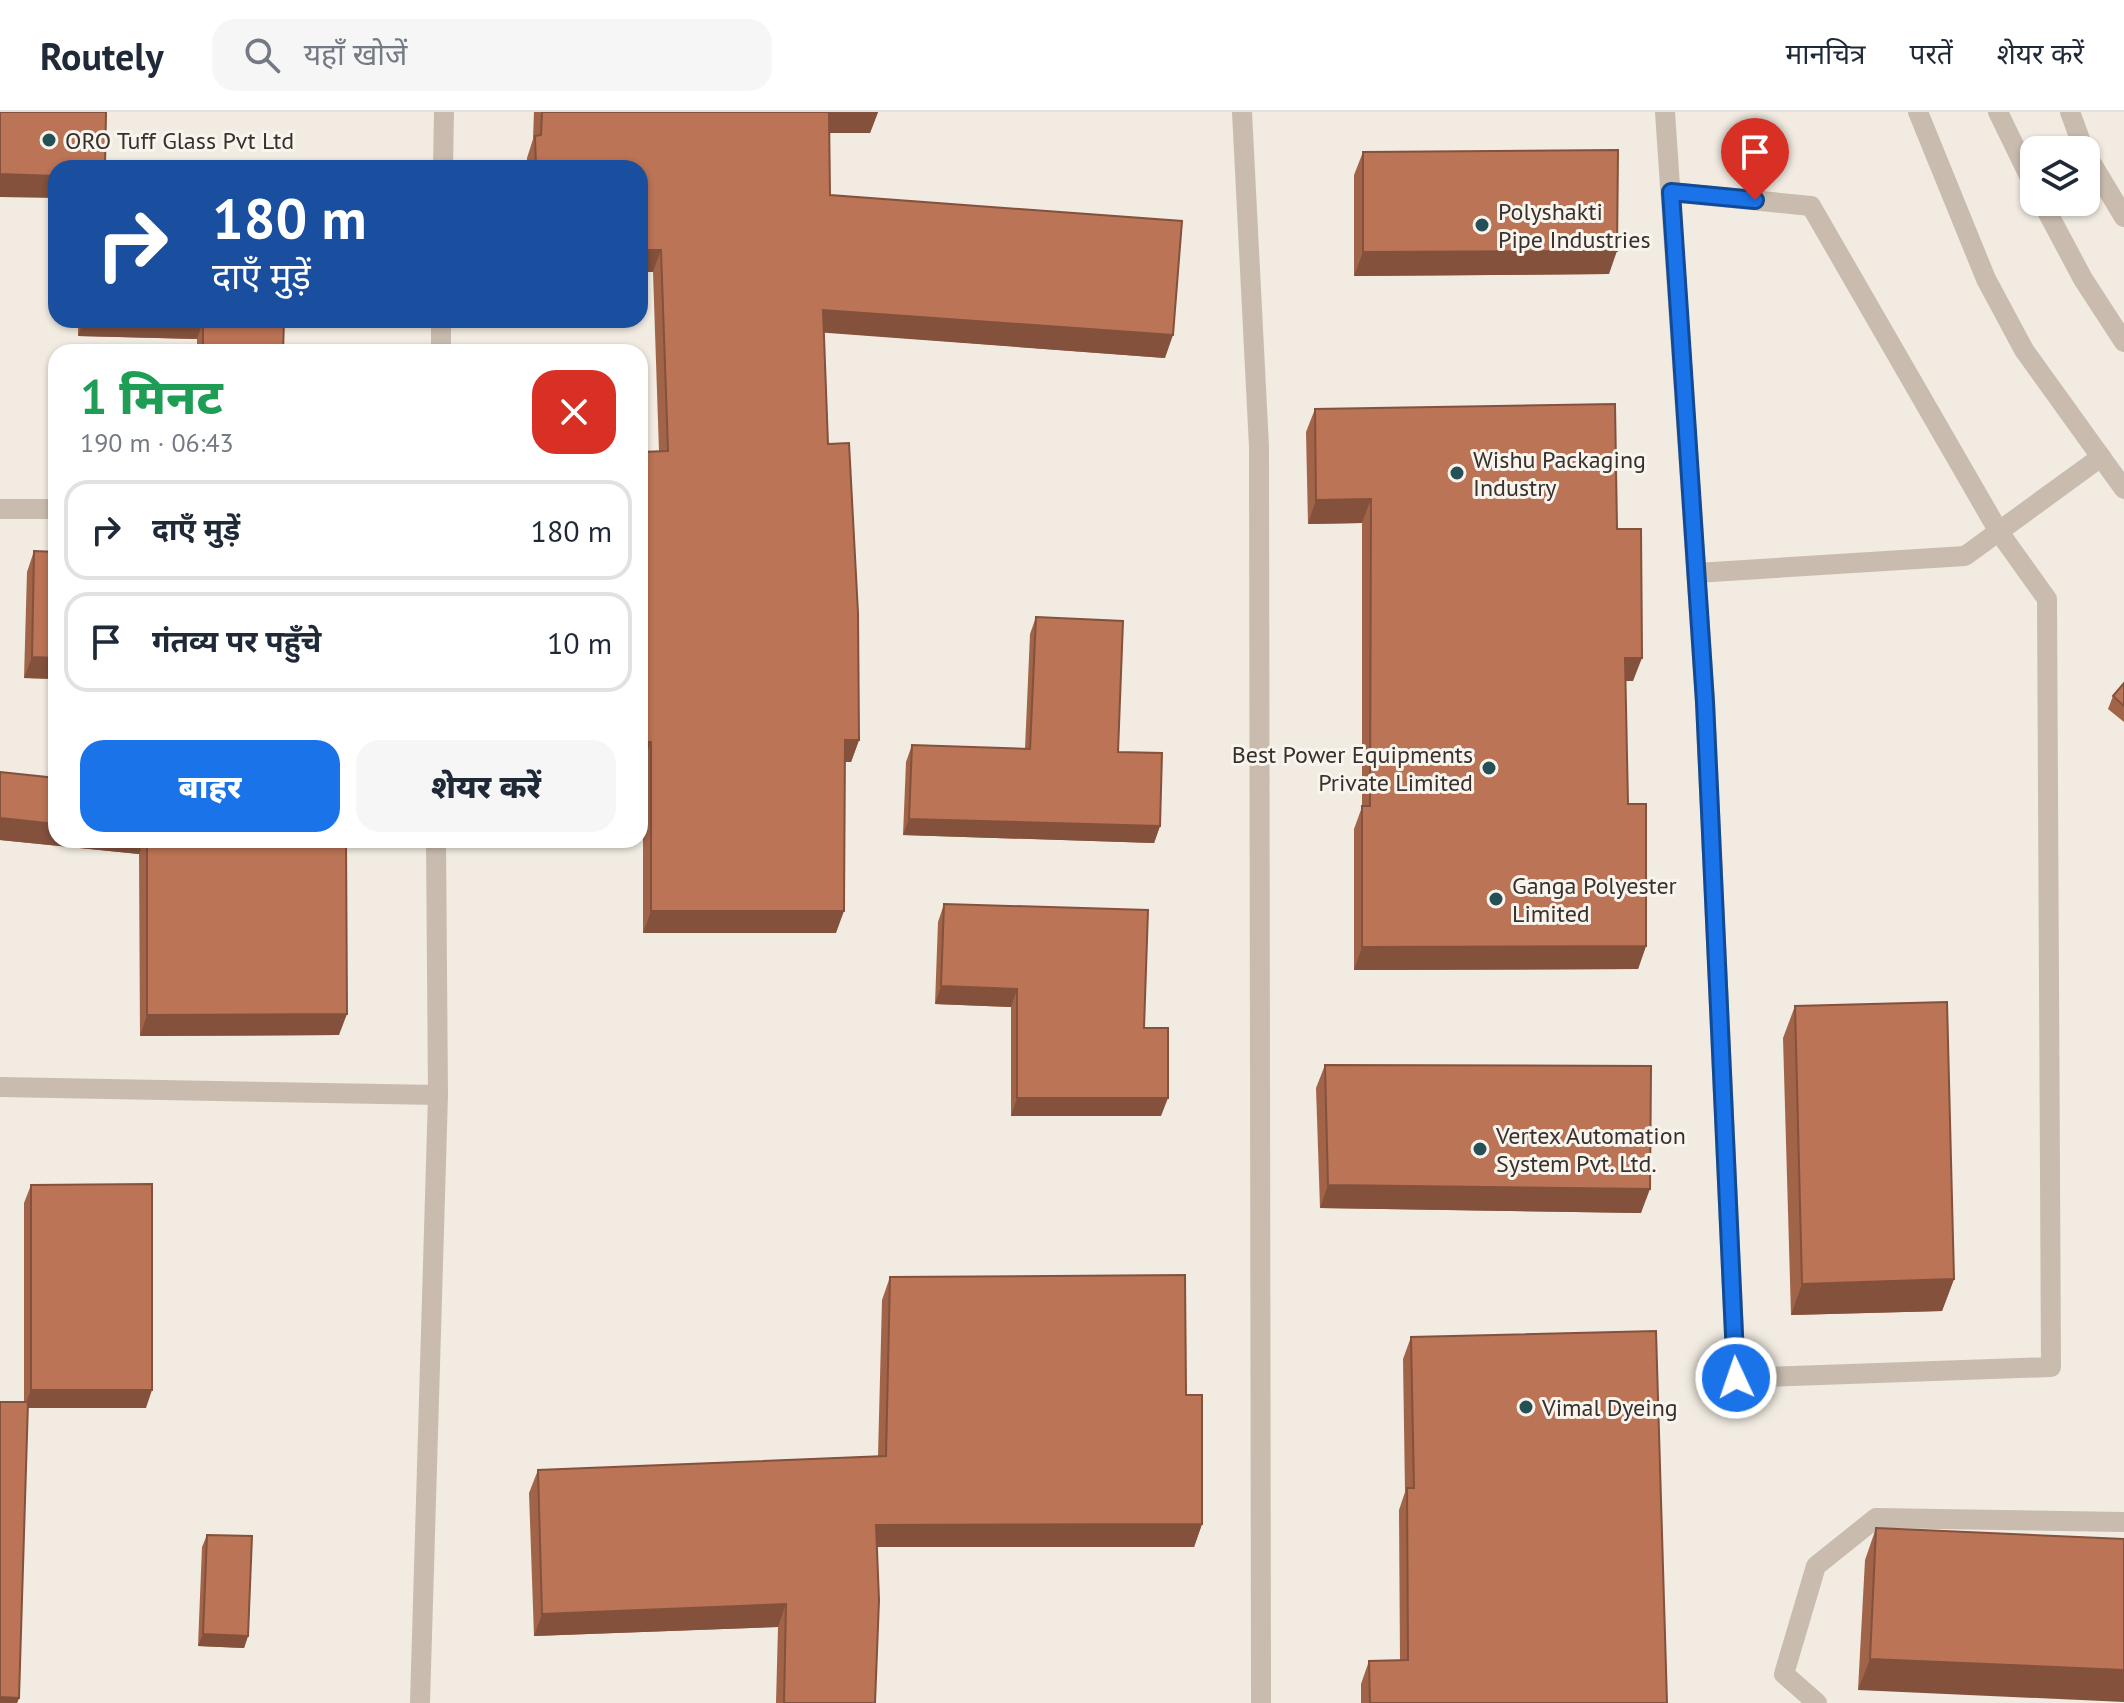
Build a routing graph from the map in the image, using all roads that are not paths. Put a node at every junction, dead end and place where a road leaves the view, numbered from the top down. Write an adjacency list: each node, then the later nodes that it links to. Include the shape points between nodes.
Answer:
1 (444, 112): 9 (street)
2 (1242, 112): 26 (street, via 1259,447)
3 (1665, 112): 11 (street)
4 (1918, 112): 15 (street, via 1986,279 2024,350)
5 (1998, 112): 8 (street)
6 (2070, 112): 7 (street)
7 (2079, 136)
8 (2020, 157)
9 (443, 160)
10 (2100, 177): 13 (street)
11 (1671, 192): 19 (street, via 1811,206); 20 (street)
12 (2049, 216): 14 (street)
13 (2124, 217)
14 (2124, 342)
15 (2101, 457): 16 (street); 19 (street)
16 (2124, 489)
17 (0, 509): 18 (street)
18 (48, 509)
19 (1999, 532): 20 (street, via 1965,556); 20 (street, via 2047,599 2051,1367 1736,1378)
20 (1696, 573)
21 (436, 848): 23 (street)
22 (0, 1087): 23 (street)
23 (438, 1095): 25 (street)
24 (2124, 1522): 27 (street, via 1876,1518 1816,1566 1784,1674)
25 (420, 1703)
26 (1261, 1703)
27 (1817, 1703)

